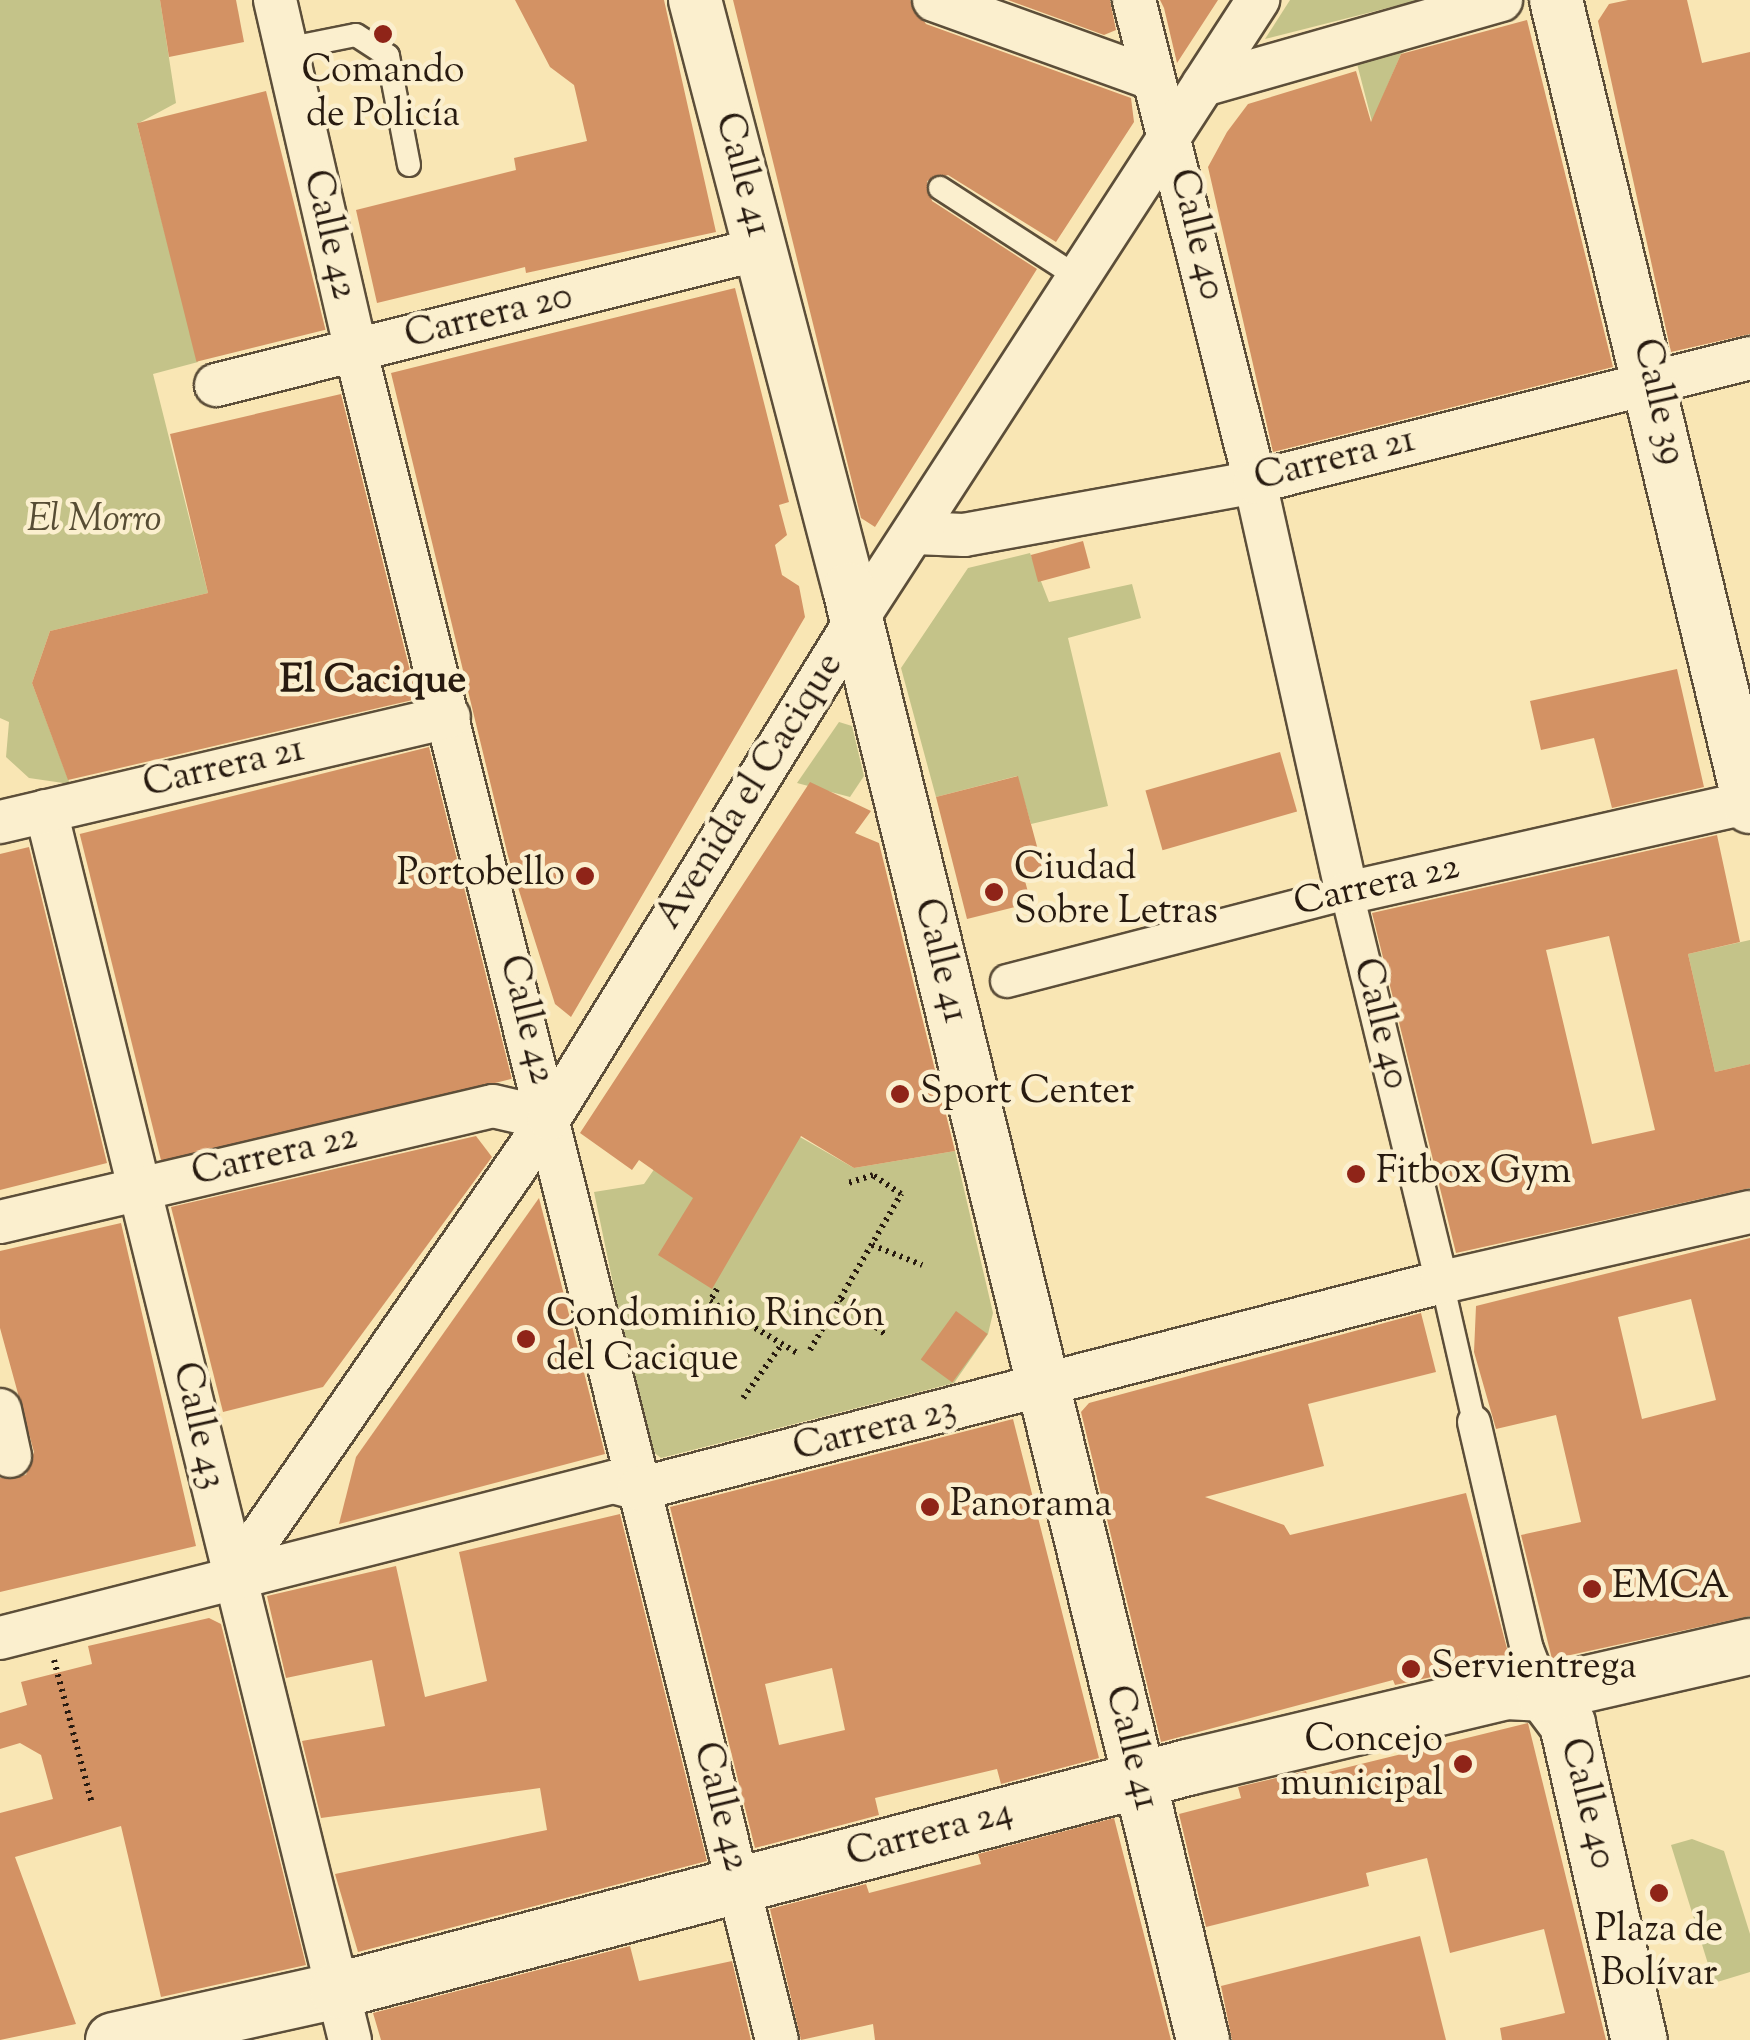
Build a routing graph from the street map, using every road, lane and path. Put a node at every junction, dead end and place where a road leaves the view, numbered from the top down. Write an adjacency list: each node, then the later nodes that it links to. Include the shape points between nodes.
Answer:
1 (276, 0): 8 (street, Calle 42)
2 (696, 0): 14 (street, Calle 41)
3 (934, 0): 9 (street)
4 (1134, 0): 9 (street, Calle 40)
5 (1258, 0): 10 (street, Avenida el Cacique)
6 (1502, 0): 10 (street)
7 (1556, 0): 18 (street, Calle 39)
8 (286, 49): 12 (lane, via 356,35 388,56); 16 (street, Calle 42)
9 (1153, 79): 11 (street, Calle 40)
10 (1204, 85): 11 (street, Avenida el Cacique)
11 (1170, 131): 15 (street, Avenida el Cacique); 20 (street, Calle 40)
12 (409, 165)
13 (940, 188): 15 (lane)
14 (760, 249): 16 (street, Carrera 20); 22 (street, Calle 41)
15 (1079, 278): 21 (street, Avenida el Cacique)
16 (356, 352): 19 (street, Carrera 20); 23 (street, Calle 42)
17 (1750, 358): 18 (street, Carrera 21)
18 (1652, 382): 20 (street, Carrera 21); 24 (street, Calle 39)
19 (216, 384)
20 (1255, 482): 21 (street, Carrera 21, via 964,535); 27 (street, Calle 40)
21 (915, 533): 22 (street, Avenida el Cacique)
22 (857, 619): 29 (street, Avenida el Cacique); 43 (street, Calle 41)
23 (449, 717): 25 (street, Carrera 21); 29 (street, Calle 42)
24 (1750, 804): 27 (street, Carrera 22)
25 (46, 811): 26 (street, Carrera 21); 31 (street, Calle 43)
26 (0, 822)
27 (1347, 893): 28 (street, Carrera 22); 36 (street, Calle 40)
28 (1007, 981)
29 (549, 1120): 31 (street, Carrera 22, via 493,1106); 48 (street, Calle 42); 49 (street, Avenida el Cacique)
30 (846, 1184): 34 (path, via 874,1175 902,1194)
31 (141, 1189): 33 (street, Carrera 22); 49 (street, Calle 43)
32 (1750, 1212): 36 (street, Carrera 23)
33 (0, 1222)
34 (872, 1246): 35 (path); 38 (path)
35 (922, 1265)
36 (1442, 1282): 43 (street, Carrera 23); 46 (lane, Calle 40)
37 (717, 1289): 40 (path, via 710,1301)
38 (841, 1299): 39 (path); 41 (path)
39 (886, 1335)
40 (782, 1344): 42 (path); 44 (path)
41 (810, 1350)
42 (800, 1354)
43 (1044, 1389): 48 (street, Carrera 23); 54 (street, Calle 41)
44 (743, 1398)
45 (0, 1410): 47 (street)
46 (1474, 1422): 53 (street, Calle 40, via 1527,1649)
47 (10, 1456)
48 (639, 1489): 49 (street, Carrera 23, via 613,1482); 56 (street, Calle 42)
49 (232, 1576): 50 (street, Carrera 23); 57 (street, Calle 43)
50 (46, 1626): 51 (street, Carrera 23); 55 (path)
51 (0, 1638)
52 (1750, 1646): 53 (main road, Carrera 24)
53 (1544, 1693): 54 (main road, Carrera 24, via 1506,1691); 61 (main road, Calle 40, via 1566,1724)
54 (1138, 1780): 56 (main road, Carrera 24); 60 (street, Calle 41)
55 (92, 1804)
56 (740, 1886): 57 (main road, Carrera 24); 59 (street, Calle 42)
57 (344, 2015): 58 (main road, Carrera 24)
58 (113, 2040)
59 (778, 2040)
60 (1203, 2040)
61 (1639, 2040)

